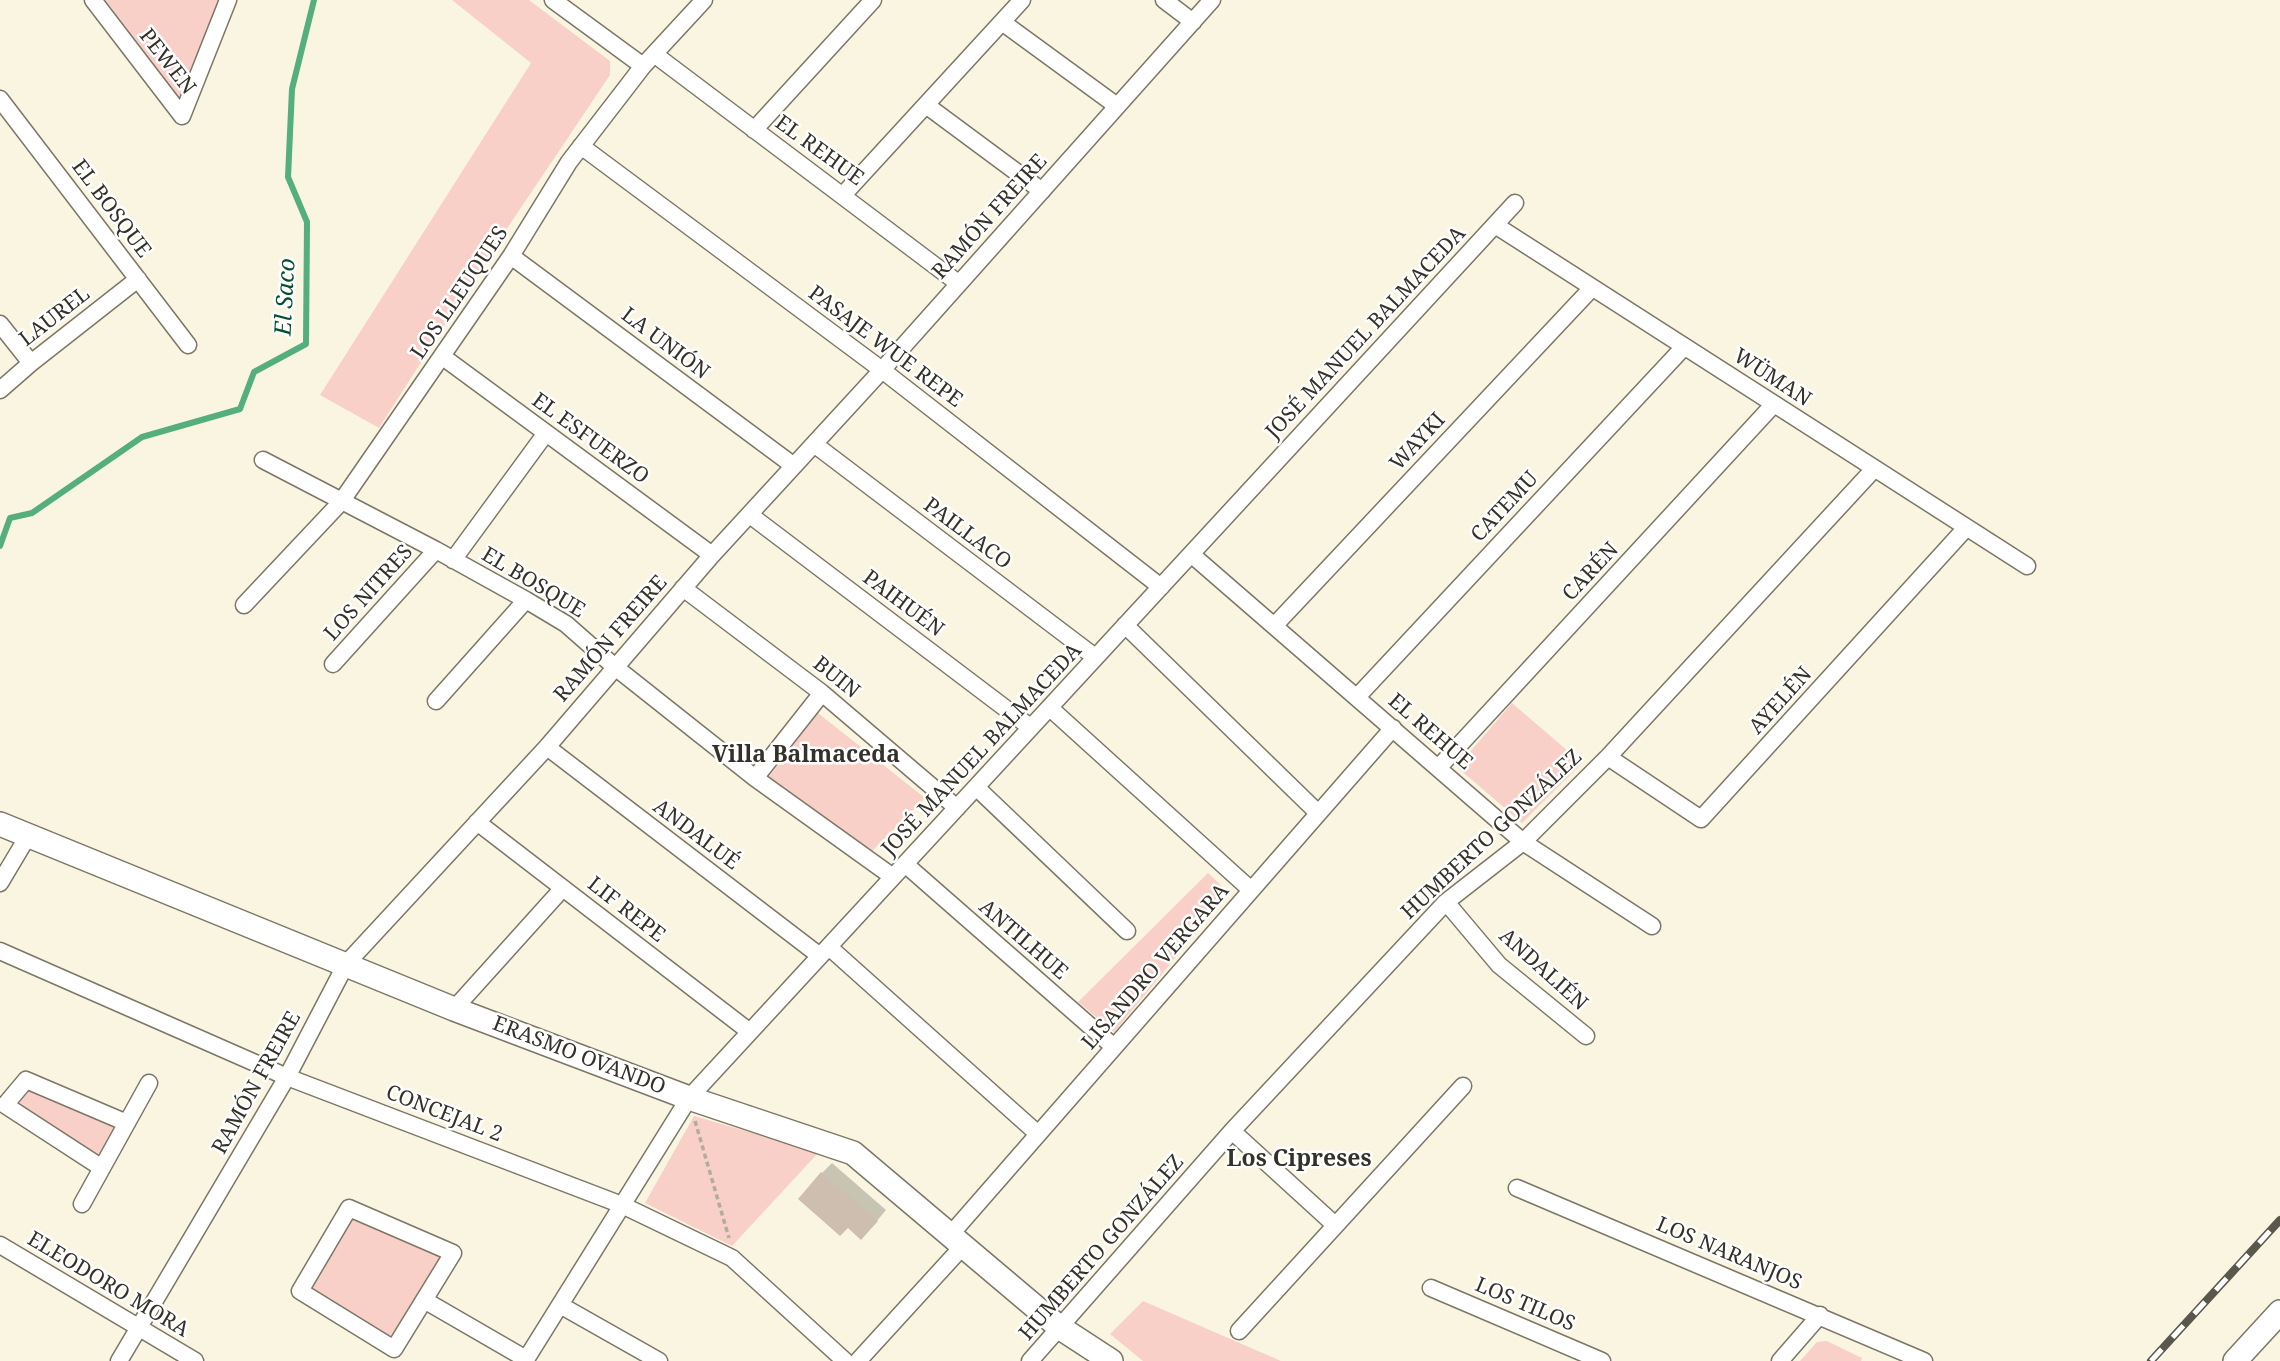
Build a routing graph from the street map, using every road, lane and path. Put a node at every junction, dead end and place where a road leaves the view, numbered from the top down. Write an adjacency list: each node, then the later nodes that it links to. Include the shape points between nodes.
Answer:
1 (93, 0): 2 (street, PEWEN, via 182,116)
2 (228, 0)
3 (554, 0): 11 (street, EL REHUE)
4 (704, 0): 11 (street, LOS LLEUQUES)
5 (873, 0): 15 (street)
6 (1022, 0): 9 (street)
7 (1164, 0): 10 (street)
8 (1212, 0): 10 (street, RAMÓN FREIRE)
9 (1002, 22): 13 (street); 14 (street)
10 (1193, 22): 14 (street, RAMÓN FREIRE)
11 (649, 60): 15 (street, EL REHUE); 16 (street, LOS LLEUQUES)
12 (0, 99): 22 (street, EL BOSQUE)
13 (926, 105): 17 (street); 18 (street)
14 (1117, 106): 17 (street, RAMÓN FREIRE)
15 (754, 130): 18 (street, EL REHUE)
16 (581, 146): 21 (street, LOS LLEUQUES); 30 (street, PASAJE WUE REPE)
17 (1042, 191): 23 (street, RAMÓN FREIRE)
18 (843, 195): 23 (street, EL REHUE)
19 (1516, 203): 20 (street, JOSÉ MANUEL BALMACEDA)
20 (1495, 225): 24 (street, WÜMAN); 42 (street, JOSÉ MANUEL BALMACEDA)
21 (511, 256): 28 (street, LOS LLEUQUES); 36 (street, LA UNIÓN)
22 (138, 279): 26 (street, EL BOSQUE); 29 (street, LAUREL)
23 (958, 283): 30 (street, RAMÓN FREIRE)
24 (1592, 288): 27 (street, WÜMAN); 51 (street, WAYKI)
25 (0, 324): 29 (street)
26 (188, 345)
27 (1684, 347): 32 (street, WÜMAN); 56 (street, CATEMU)
28 (443, 357): 33 (street, EL ESFUERZO); 38 (street, LOS LLEUQUES)
29 (31, 363): 31 (street, LAUREL)
30 (881, 370): 34 (street, RAMÓN FREIRE); 46 (street, PASAJE WUE REPE)
31 (0, 390)
32 (1774, 404): 37 (street, WÜMAN); 63 (street, CARÉN)
33 (546, 433): 43 (street, EL ESFUERZO); 44 (street)
34 (814, 444): 36 (street, RAMÓN FREIRE); 52 (street, PAILLACO)
35 (263, 460): 38 (street, EL BOSQUE)
36 (794, 466): 39 (street, RAMÓN FREIRE)
37 (1874, 468): 40 (street, WÜMAN); 62 (street, HUMBERTO GONZÁLEZ)
38 (341, 502): 41 (street, EL BOSQUE); 49 (street, LOS LLEUQUES)
39 (750, 515): 43 (street, RAMÓN FREIRE); 59 (street, PAIHUÉN)
40 (1966, 528): 45 (street, WÜMAN); 62 (street, AYELÉN, via 1702,819)
41 (436, 550): 44 (street, EL BOSQUE); 53 (street, LOS NITRES)
42 (1191, 554): 46 (street, JOSÉ MANUEL BALMACEDA); 51 (street, EL REHUE)
43 (712, 555): 47 (street, RAMÓN FREIRE)
44 (453, 561): 48 (street, EL BOSQUE)
45 (2027, 566)
46 (1161, 587): 50 (street, JOSÉ MANUEL BALMACEDA)
47 (683, 588): 54 (street, RAMÓN FREIRE); 55 (street, BUIN)
48 (526, 600): 54 (street, EL BOSQUE, via 566,624); 57 (street)
49 (244, 605)
50 (1125, 625): 52 (street, JOSÉ MANUEL BALMACEDA); 67 (street)
51 (1274, 626): 56 (street, EL REHUE)
52 (1096, 657): 58 (street, JOSÉ MANUEL BALMACEDA)
53 (333, 664)
54 (615, 667): 61 (street, RAMÓN FREIRE); 64 (street, EL BOSQUE)
55 (822, 693): 64 (street); 66 (street, BUIN)
56 (1357, 697): 60 (street, EL REHUE)
57 (436, 701)
58 (1050, 708): 59 (street, JOSÉ MANUEL BALMACEDA); 76 (street)
59 (1031, 727): 65 (street, JOSÉ MANUEL BALMACEDA)
60 (1393, 728): 63 (street, EL REHUE); 67 (street, LISANDRO VERGARA)
61 (547, 747): 68 (street, RAMÓN FREIRE); 81 (street, ANDALUÉ)
62 (1608, 757): 71 (street, HUMBERTO GONZÁLEZ)
63 (1439, 767): 71 (street, EL REHUE)
64 (755, 778): 73 (street, EL BOSQUE)
65 (976, 787): 66 (street, JOSÉ MANUEL BALMACEDA); 79 (street)
66 (957, 808): 72 (street, JOSÉ MANUEL BALMACEDA)
67 (1318, 813): 76 (street, LISANDRO VERGARA)
68 (477, 822): 75 (street, LIF REPE); 82 (street, RAMÓN FREIRE)
69 (0, 824): 70 (street, ERASMO OVANDO)
70 (28, 836): 74 (street); 82 (street, ERASMO OVANDO)
71 (1523, 842): 77 (street, HUMBERTO GONZÁLEZ); 78 (street, EL REHUE)
72 (905, 864): 73 (street, JOSÉ MANUEL BALMACEDA); 86 (street, ANTILHUE)
73 (893, 877): 81 (street, JOSÉ MANUEL BALMACEDA)
74 (0, 883)
75 (563, 888): 83 (street); 84 (street, LIF REPE)
76 (1251, 890): 86 (street, LISANDRO VERGARA)
77 (1447, 902): 85 (street, ANDALIÉN, via 1499,965); 94 (street, HUMBERTO GONZÁLEZ)
78 (1652, 926)
79 (1127, 931)
80 (0, 951): 87 (street, CONCEJAL 2)
81 (824, 951): 84 (street, JOSÉ MANUEL BALMACEDA); 95 (street, ANDALUÉ)
82 (346, 964): 83 (street, ERASMO OVANDO); 87 (street, RAMÓN FREIRE)
83 (454, 1009): 92 (street, ERASMO OVANDO)
84 (750, 1032): 92 (street, JOSÉ MANUEL BALMACEDA)
85 (1586, 1036)
86 (1114, 1048): 95 (street, LISANDRO VERGARA)
87 (287, 1077): 99 (street, CONCEJAL 2); 110 (street, RAMÓN FREIRE)
88 (149, 1083): 93 (street)
89 (0, 1085): 91 (street)
90 (1463, 1086): 100 (street)
91 (15, 1093): 93 (street, via 26,1080); 96 (street, via 5,1105)
92 (692, 1108): 99 (street, JOSÉ MANUEL BALMACEDA); 101 (street, ERASMO OVANDO, via 853,1153); 103 (path)
93 (127, 1123): 96 (street)
94 (1232, 1131): 100 (street); 109 (street, HUMBERTO GONZÁLEZ)
95 (1038, 1134): 101 (street, LISANDRO VERGARA)
96 (102, 1168): 98 (street)
97 (1517, 1188): 108 (street, LOS NARANJOS)
98 (82, 1204)
99 (622, 1205): 106 (street, JOSÉ MANUEL BALMACEDA); 116 (street, CONCEJAL 2, via 732,1258)
100 (1335, 1225): 111 (street)
101 (957, 1239): 109 (street, ERASMO OVANDO); 117 (street, LISANDRO VERGARA)
102 (0, 1245): 110 (street, ELEODORO MORA)
103 (732, 1246)
104 (1431, 1289): 120 (street, LOS TILOS)
105 (424, 1300): 105 (street, via 453,1253 349,1208 300,1291 394,1349); 112 (street)
106 (560, 1305): 112 (street, JOSÉ MANUEL BALMACEDA); 115 (street)
107 (2280, 1312): 123 (street)
108 (1820, 1315): 121 (street); 122 (street, LOS NARANJOS)
109 (1059, 1327): 118 (street, HUMBERTO GONZÁLEZ); 119 (street, ERASMO OVANDO)
110 (139, 1328): 113 (street, RAMÓN FREIRE); 114 (street, ELEODORO MORA)
111 (1239, 1331)
112 (525, 1360)
113 (120, 1361)
114 (194, 1361)
115 (659, 1361)
116 (845, 1361)
117 (858, 1361)
118 (1030, 1361)
119 (1111, 1361)
120 (1602, 1361)
121 (1780, 1361)
122 (1924, 1361)
123 (2235, 1361)

